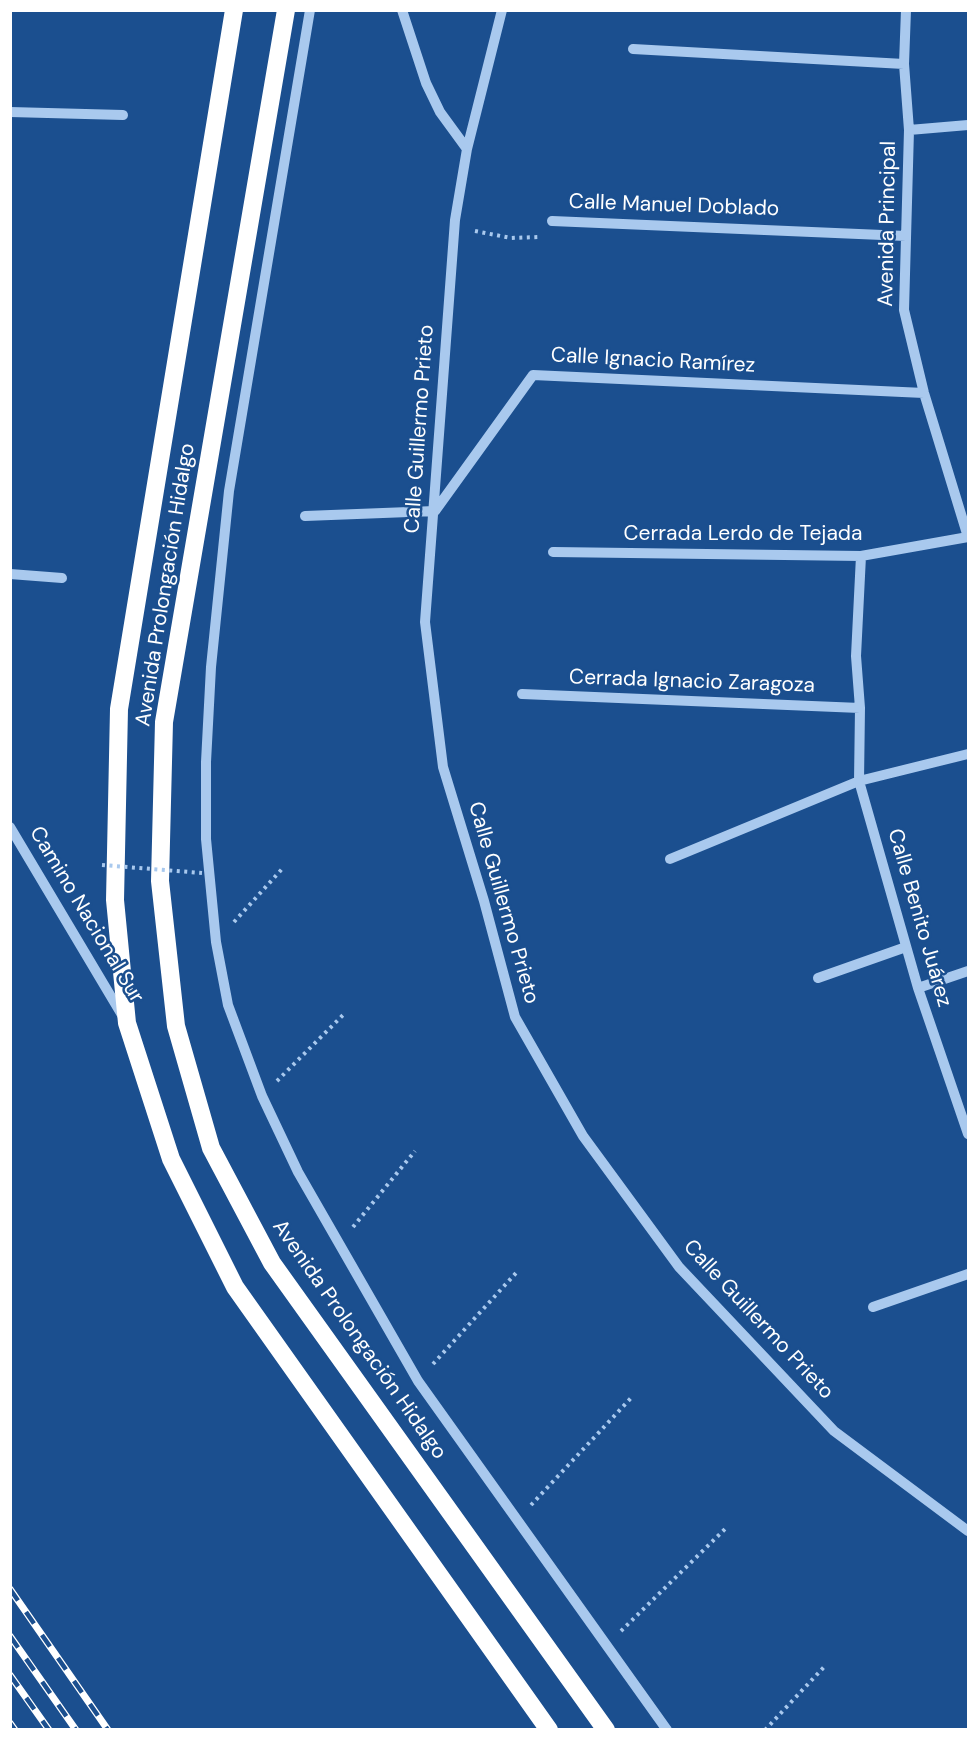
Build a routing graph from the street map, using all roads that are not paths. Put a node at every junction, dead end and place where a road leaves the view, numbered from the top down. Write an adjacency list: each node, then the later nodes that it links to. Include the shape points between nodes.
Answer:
1 (234, 10): 34 (highway, Avenida Prolongación Hidalgo, via 119,709 115,900)
2 (286, 10): 40 (highway, Avenida Prolongación Hidalgo, via 164,722 160,881 176,1026 211,1148 273,1263)
3 (310, 10): 41 (street, via 227,502 211,667 206,839 216,942 228,1005 262,1096 298,1172 418,1381)
4 (402, 10): 13 (street, via 426,83 440,112)
5 (502, 10): 13 (street, Calle Guillermo Prieto)
6 (906, 10): 8 (street, Avenida Principal)
7 (633, 49): 8 (street)
8 (904, 64): 12 (street, Avenida Principal)
9 (10, 112): 10 (street)
10 (123, 115)
11 (969, 125): 12 (street)
12 (909, 130): 15 (street, Avenida Principal)
13 (467, 149): 17 (street, Calle Guillermo Prieto, via 454,227)
14 (552, 221): 15 (street, Calle Manuel Doblado)
15 (906, 236): 16 (street, Avenida Principal, via 904,310)
16 (924, 393): 17 (street, Calle Ignacio Ramírez, via 533,375); 19 (street, Avenida Principal)
17 (435, 511): 18 (street); 38 (street, Calle Guillermo Prieto, via 425,622 443,767 515,1017 583,1136 679,1267 834,1431)
18 (305, 516)
19 (969, 537): 21 (street, Cerrada Lerdo de Tejada)
20 (553, 552): 21 (street, Cerrada Lerdo de Tejada)
21 (861, 556): 25 (street, Calle Benito Juárez, via 856,656)
22 (10, 574): 23 (street)
23 (62, 578)
24 (522, 694): 25 (street, Cerrada Ignacio Zaragoza)
25 (860, 708): 27 (street, Calle Benito Juárez)
26 (969, 754): 27 (street)
27 (859, 781): 29 (street); 30 (street, Calle Benito Juárez)
28 (10, 827): 34 (street, Camino Nacional Sur)
29 (670, 859)
30 (906, 947): 32 (street); 33 (street, Calle Benito Juárez)
31 (969, 971): 33 (street)
32 (818, 978)
33 (918, 988): 35 (street, Calle Benito Juárez)
34 (127, 1023): 39 (highway, Avenida Prolongación Hidalgo, via 171,1159 235,1287)
35 (969, 1134)
36 (969, 1274): 37 (street)
37 (873, 1307)
38 (969, 1531)
39 (549, 1730)
40 (606, 1730)
41 (667, 1730)

